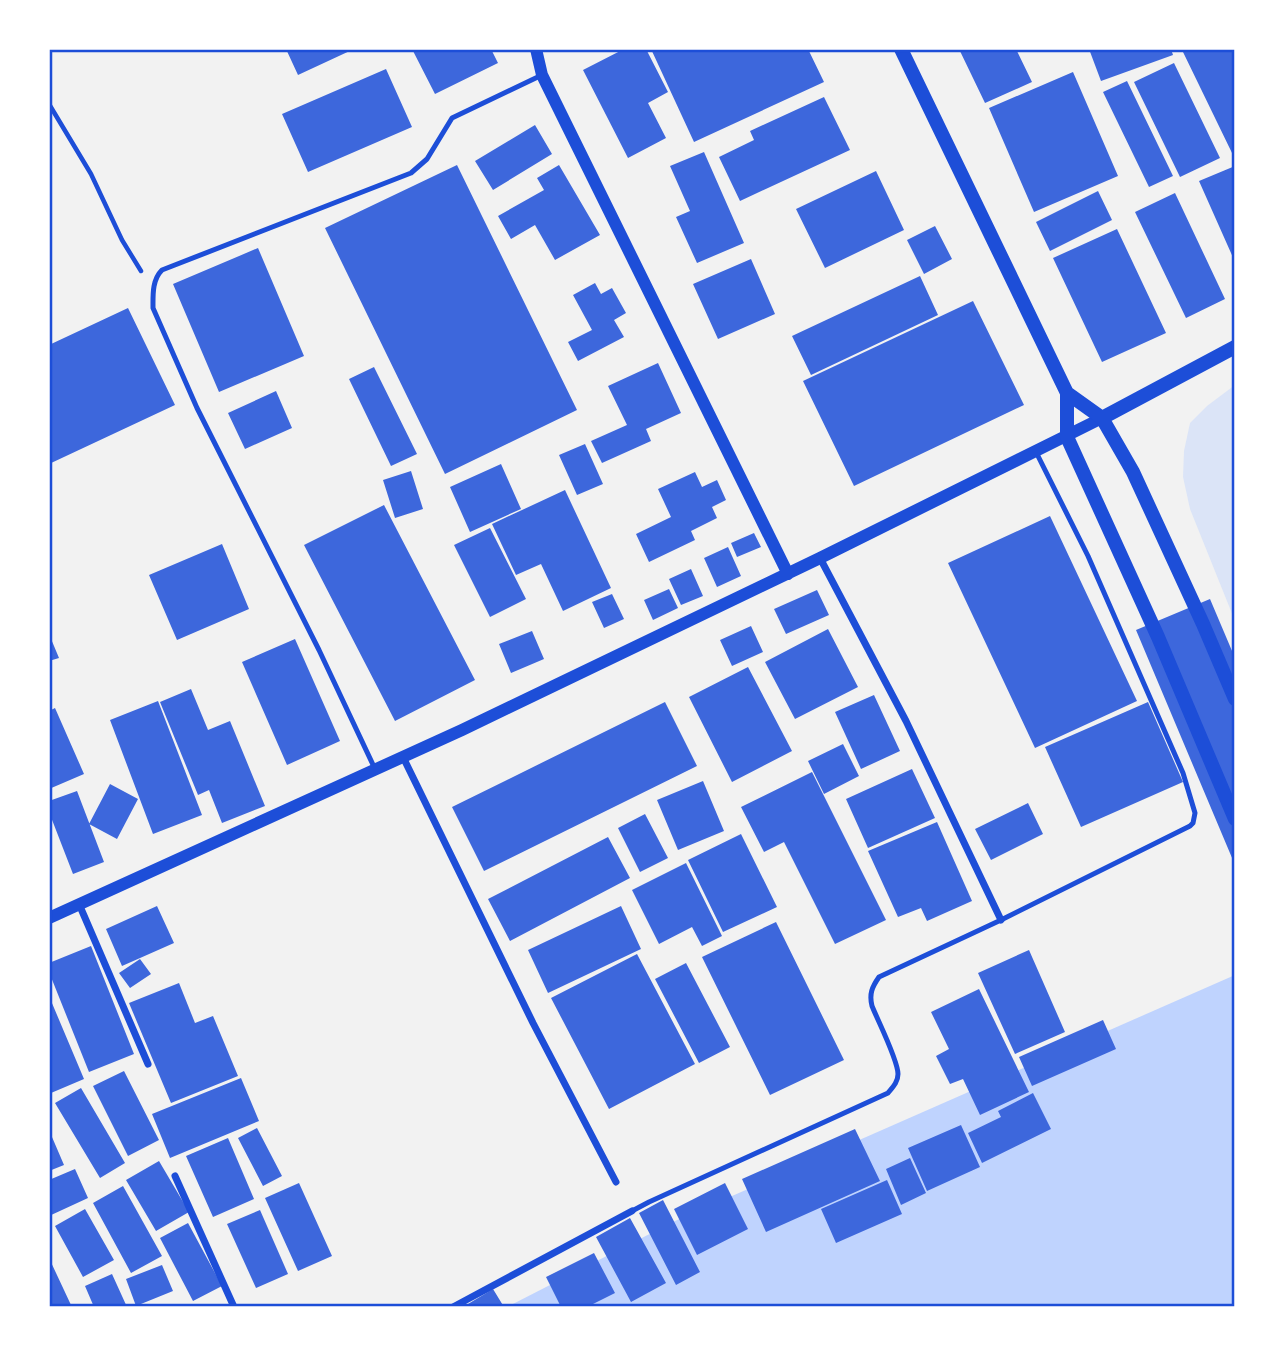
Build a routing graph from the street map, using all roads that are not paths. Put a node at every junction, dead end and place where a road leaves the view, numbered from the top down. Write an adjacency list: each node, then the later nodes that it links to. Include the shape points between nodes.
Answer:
1 (536, 49): 3 (street)
2 (901, 49): 5 (main road)
3 (542, 75): 10 (street); 13 (lane, via 452,118 427,159 411,173 156,276 153,308 197,408)
4 (1235, 347): 6 (main road)
5 (1067, 393): 6 (main road); 7 (main road)
6 (1102, 418): 7 (street); 11 (main road, via 1133,472)
7 (1067, 437): 8 (street); 14 (main road)
8 (1036, 452): 9 (street); 17 (lane, via 1140,673 1184,773 1195,813 1189,826)
9 (820, 558): 10 (street); 17 (street, via 906,721)
10 (788, 574): 12 (street)
11 (1235, 699)
12 (403, 757): 13 (street); 20 (street)
13 (375, 769): 15 (street)
14 (1235, 819)
15 (79, 904): 16 (street); 18 (street)
16 (49, 918)
17 (1001, 920): 21 (lane, via 879,977 872,987 872,1006 897,1065 898,1076 888,1093)
18 (148, 1064)
19 (175, 1176): 22 (street)
20 (616, 1182)
21 (632, 1211): 23 (street)
22 (234, 1307)
23 (453, 1307)

